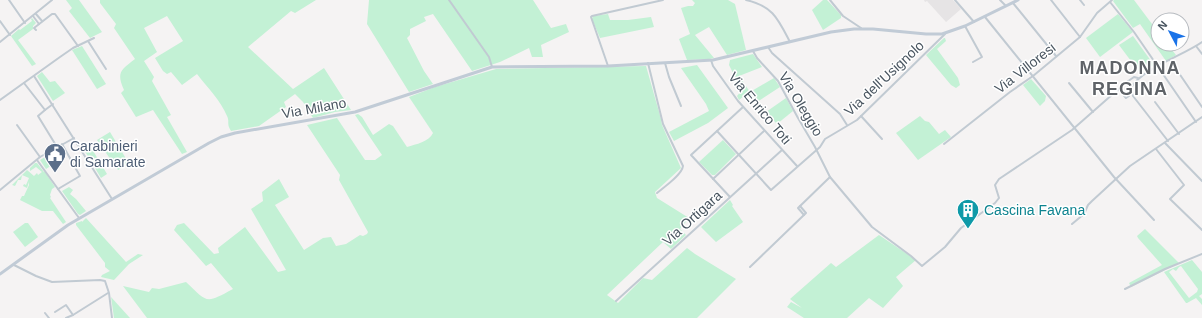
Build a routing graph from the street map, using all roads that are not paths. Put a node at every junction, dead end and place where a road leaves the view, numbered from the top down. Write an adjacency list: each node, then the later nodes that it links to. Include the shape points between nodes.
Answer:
1 (9, 0): 23 (street)
2 (52, 0): 17 (street)
3 (449, 0): 48 (street, via 489,57)
4 (663, 0): 47 (street, via 591,17)
5 (746, 0): 6 (street)
6 (750, 0): 34 (street, via 770,10)
7 (830, 0): 26 (street, via 843,16)
8 (955, 0): 22 (street)
9 (1000, 0): 16 (street)
10 (1018, 0): 14 (street, Via Milano)
11 (1051, 0): 30 (street)
12 (1080, 0): 15 (street)
13 (1111, 1): 30 (street, Via Villoresi, via 1097,12); 49 (street)
14 (1013, 3): 16 (street, Via Milano); 41 (street)
15 (1084, 5)
16 (1006, 6): 19 (street, Via Milano)
17 (36, 14): 18 (street); 21 (street)
18 (33, 16): 23 (street); 24 (street)
19 (985, 17): 22 (street, Via Milano); 52 (street)
20 (0, 21): 29 (street)
21 (42, 21): 24 (street); 36 (street, via 55,14)
22 (974, 22): 25 (street, Via Milano)
23 (24, 23): 29 (street)
24 (39, 24): 27 (street, via 34,28)
25 (965, 26): 28 (street, Via Milano); 44 (street, via 982,57)
26 (861, 28): 28 (street, Via Milano, via 928,35); 34 (street, Via Milano)
27 (36, 30)
28 (945, 34): 68 (street, Via dell'Usignolo)
29 (10, 35): 33 (street)
30 (1080, 37): 41 (street, Via Villoresi)
31 (94, 38): 32 (street)
32 (88, 41): 36 (street); 50 (street)
33 (0, 42)
34 (790, 42): 38 (street, Via Milano)
35 (1202, 42): 37 (street)
36 (78, 46): 51 (street)
37 (1196, 46): 40 (street); 43 (street)
38 (768, 47): 39 (street, Via Milano); 72 (street, via 840,114)
39 (753, 51): 42 (street, Via Milano); 85 (street, Via Oleggio, via 778,80)
40 (1202, 54)
41 (1056, 56): 52 (street, Via Villoresi)
42 (711, 60): 46 (street, Via Milano); 64 (street, Via Enrico Toti)
43 (1170, 60): 49 (street); 65 (street)
44 (973, 62)
45 (648, 63): 46 (street, Via Milano); 47 (street, Via Milano); 97 (street, via 662,122 683,166 679,174)
46 (665, 63): 63 (street)
47 (608, 66): 48 (street, Via Milano)
48 (492, 67): 99 (street, Via Milano, via 348,114 221,137)
49 (1157, 67): 70 (street); 79 (street, via 1132,86 1131,91)
50 (106, 69)
51 (34, 76): 55 (street); 62 (street)
52 (1033, 76): 73 (street); 81 (street, Via Villoresi)
53 (1138, 78): 54 (street, via 1134,77)
54 (1128, 81): 57 (street); 58 (street)
55 (24, 83): 60 (street); 66 (street)
56 (1069, 83): 67 (street)
57 (1128, 87)
58 (1118, 90): 59 (street, via 1126,98); 67 (street)
59 (1129, 96)
60 (0, 100)
61 (1155, 102): 76 (street)
62 (53, 104): 66 (street); 77 (street)
63 (680, 106)
64 (743, 107): 74 (street); 75 (street, Via Enrico Toti)
65 (1202, 107)
66 (45, 110): 82 (street, via 38,116)
67 (1093, 112): 73 (street)
68 (861, 116): 72 (street, Via dell'Usignolo); 78 (street)
69 (1202, 118): 70 (street)
70 (1196, 122): 76 (street)
71 (17, 125): 87 (street)
72 (848, 125): 85 (street, Via dell'Usignolo, via 825,139)
73 (1075, 128): 91 (street, via 1000,179 995,185 999,198 995,203 961,228 945,247 922,266 872,227); 92 (street)
74 (717, 131): 86 (street); 93 (street, via 691,155)
75 (764, 131): 84 (street, Via Enrico Toti); 86 (street)
76 (1179, 134): 79 (street)
77 (74, 138): 80 (street); 99 (street)
78 (882, 139)
79 (1166, 142): 83 (street); 94 (street)
80 (62, 144): 82 (street); 95 (street, via 80,176)
81 (944, 144)
82 (58, 147): 87 (street)
83 (1156, 149): 92 (street); 103 (street, via 1184,184 1170,199)
84 (782, 150): 89 (street, Via Enrico Toti); 90 (street, Via Ortigara)
85 (816, 150): 89 (street, Via dell'Usignolo); 91 (street)
86 (738, 155): 90 (street); 93 (street)
87 (40, 157): 88 (street)
88 (37, 160): 95 (street); 96 (street)
89 (797, 166): 90 (street, Via dell'Usignolo, via 771,190)
90 (755, 174): 98 (street, Via Ortigara)
91 (830, 177): 106 (street, via 800,206 806,213)
92 (1116, 178): 101 (street); 102 (street)
93 (713, 179): 98 (street)
94 (1202, 180)
95 (58, 189): 100 (street)
96 (0, 190)
97 (657, 193)
98 (730, 197): 110 (street, Via Ortigara)
99 (112, 200): 100 (street, Via Milano)
100 (79, 218): 105 (street, Via Milano)
101 (1154, 220)
102 (1072, 224)
103 (1202, 230)
104 (1202, 254): 108 (street)
105 (14, 264): 107 (street, Via Milano); 109 (street, via 52,282 100,280 106,282)
106 (750, 267)
107 (0, 274)
108 (1125, 289)
109 (109, 293): 113 (street); 116 (street)
110 (616, 301)
111 (54, 312): 113 (street, via 66,305)
112 (45, 313): 114 (street)
113 (73, 315): 115 (street)
114 (49, 318)
115 (66, 318)
116 (112, 318)

